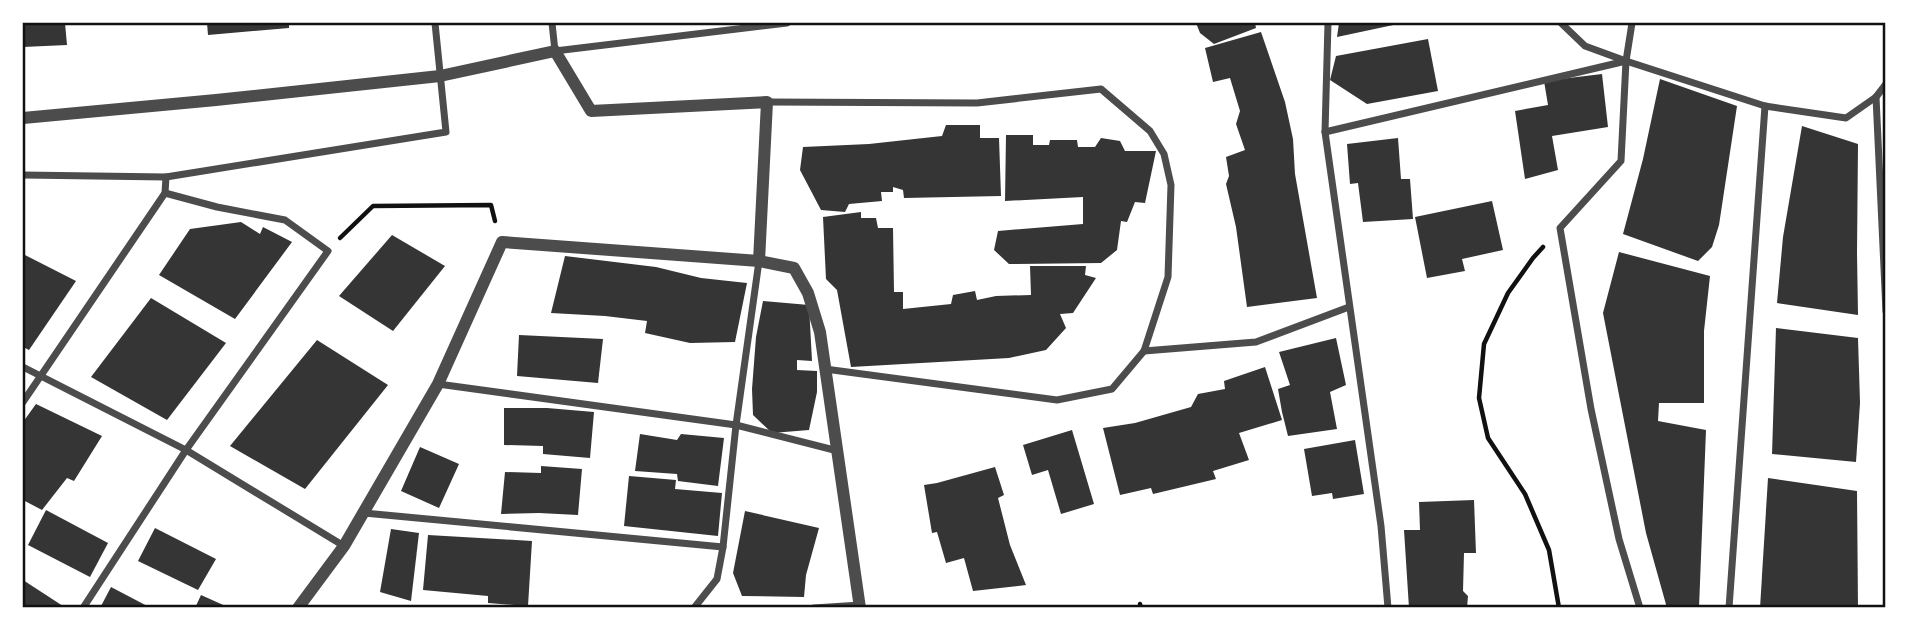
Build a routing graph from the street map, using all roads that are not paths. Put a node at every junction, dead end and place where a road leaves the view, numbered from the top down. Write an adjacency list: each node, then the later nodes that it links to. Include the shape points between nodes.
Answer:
1 (435, 23): 9 (street)
2 (552, 23): 7 (street)
3 (787, 23): 7 (street)
4 (1328, 23): 15 (street)
5 (1561, 23): 8 (street, via 1585,46)
6 (1632, 23): 8 (street)
7 (555, 51): 9 (street); 12 (street, via 592,111)
8 (1626, 61): 13 (street); 15 (street); 40 (street, via 1621,161 1560,228 1591,409 1619,539)
9 (440, 76): 14 (street); 17 (street, via 446,132)
10 (1886, 84): 11 (street)
11 (1876, 97): 13 (street, via 1846,118); 21 (street)
12 (768, 102): 19 (street); 22 (street, via 977,103 1101,89 1150,131 1164,154 1171,185 1168,277)
13 (1765, 106): 41 (street)
14 (23, 118)
15 (1325, 132): 20 (street)
16 (23, 175): 17 (street)
17 (166, 177): 18 (street)
18 (165, 193): 25 (street); 29 (street, via 285,219 327,251)
19 (759, 261): 24 (street, via 794,268 808,293 820,332); 26 (street, via 502,242); 28 (street)
20 (1349, 307): 22 (street, via 1256,342); 39 (street, via 1381,526)
21 (1886, 311)
22 (1144, 351): 24 (street, via 1112,389 1057,400)
23 (23, 367): 25 (street)
24 (825, 369): 30 (street)
25 (41, 376): 27 (street); 29 (street)
26 (438, 384): 28 (street); 31 (street)
27 (23, 402)
28 (736, 425): 30 (street); 33 (street)
29 (186, 450): 32 (street); 35 (street)
30 (838, 451): 34 (street)
31 (364, 513): 32 (street); 33 (street)
32 (344, 546): 36 (street)
33 (723, 547): 37 (street, via 717,579)
34 (860, 606): 38 (street)
35 (83, 608)
36 (298, 608)
37 (694, 608)
38 (814, 608)
39 (1388, 608)
40 (1640, 608)
41 (1729, 608)

